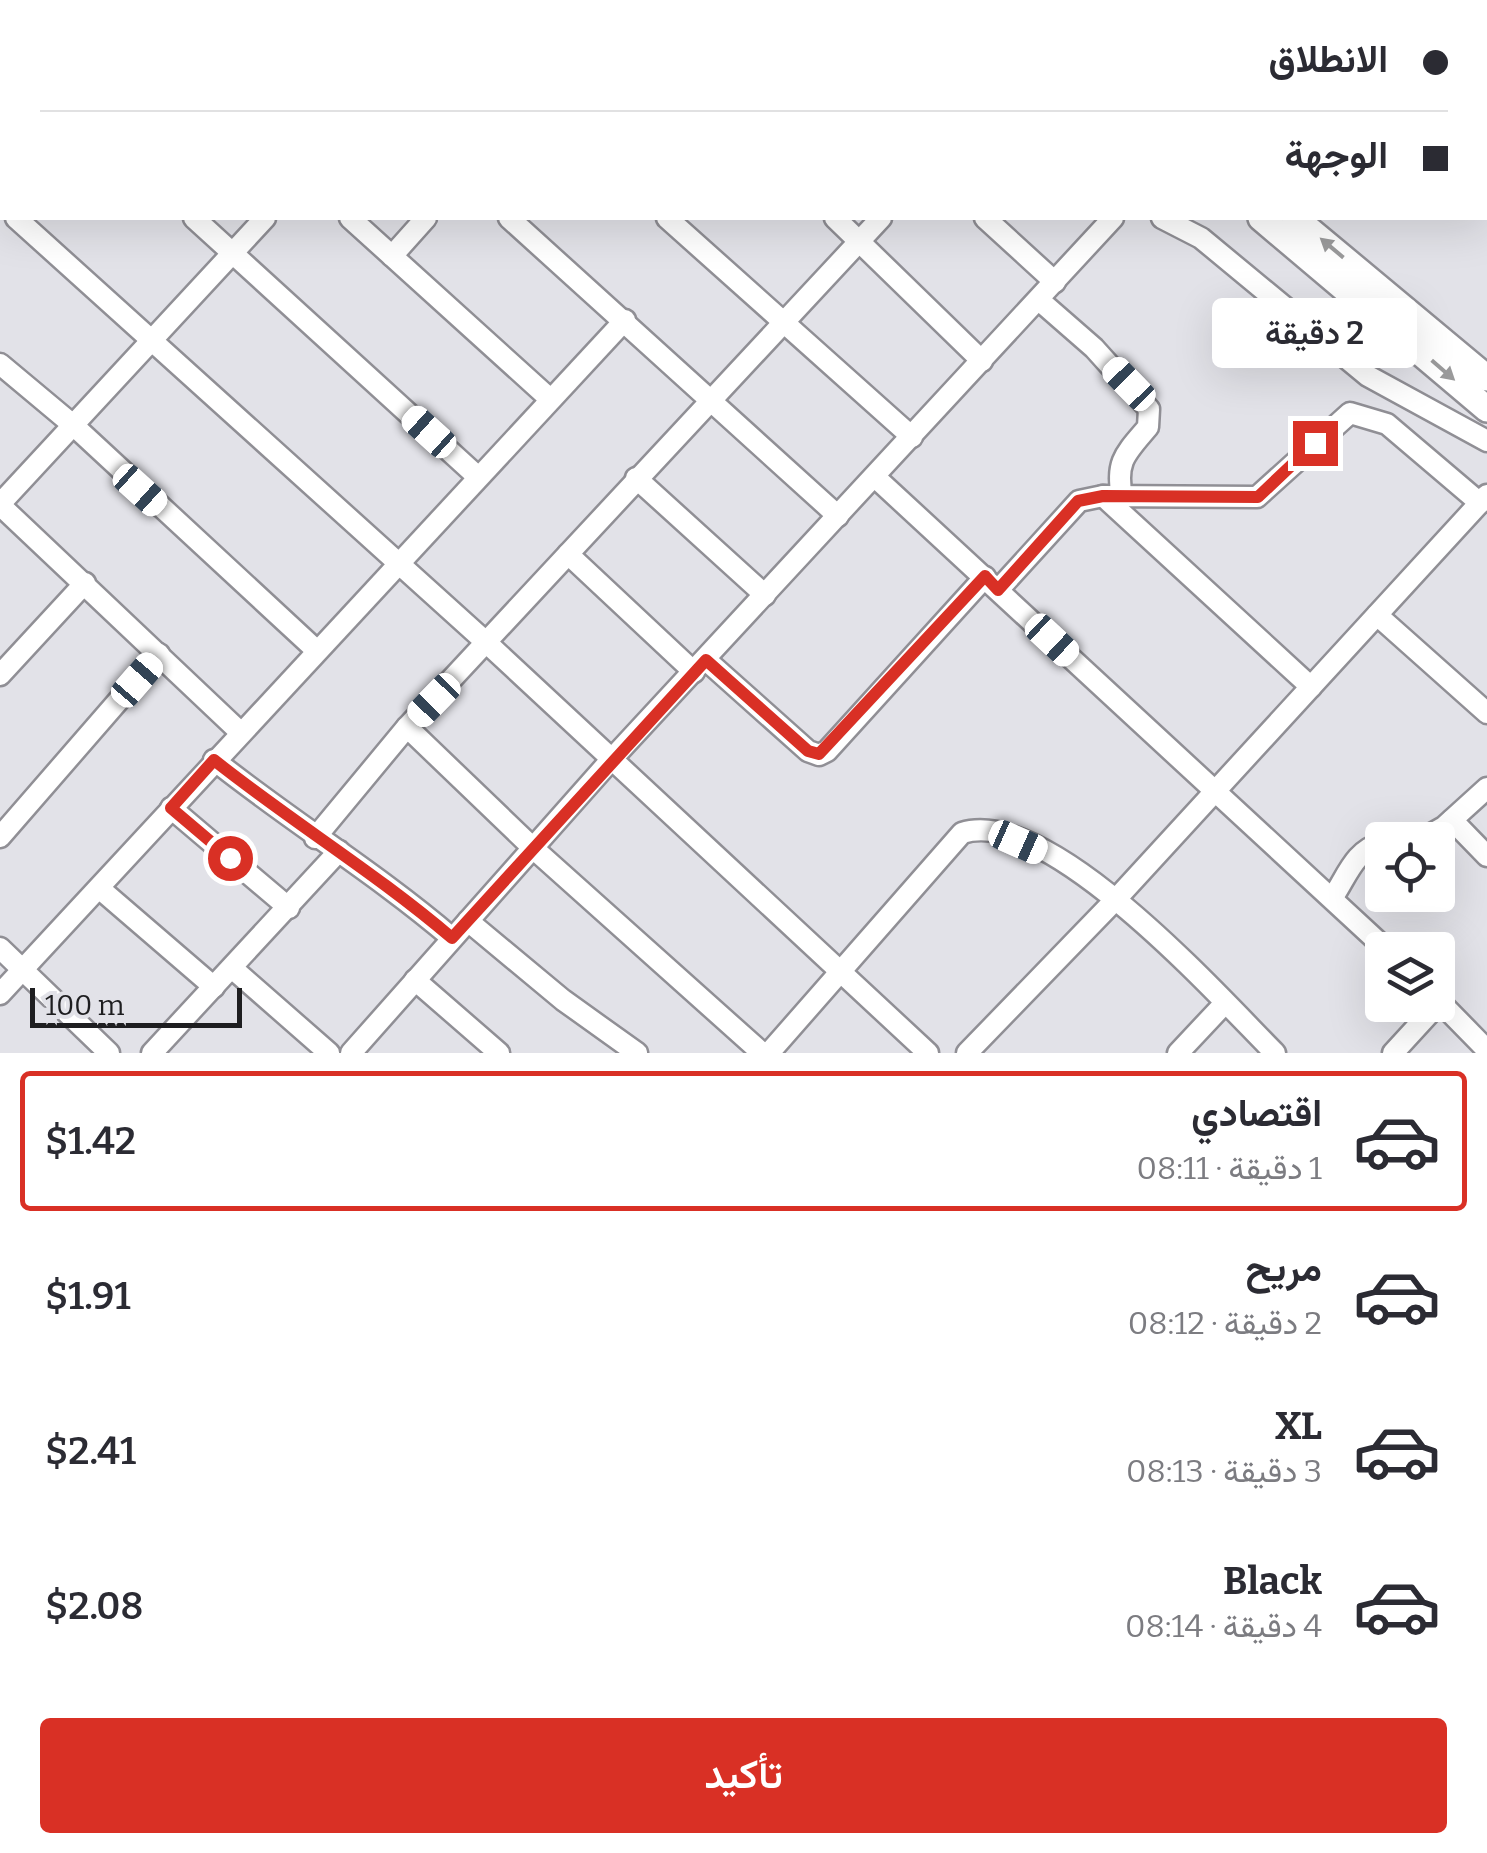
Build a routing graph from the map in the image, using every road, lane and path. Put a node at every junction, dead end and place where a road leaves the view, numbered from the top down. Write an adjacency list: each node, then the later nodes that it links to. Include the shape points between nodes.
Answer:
1 (18, 220): 22 (street)
2 (196, 220): 16 (street)
3 (262, 220): 16 (street)
4 (352, 220): 17 (street)
5 (424, 220): 17 (street)
6 (511, 220): 20 (street)
7 (670, 220): 21 (street)
8 (837, 220): 15 (street)
9 (880, 220): 15 (street)
10 (987, 220): 18 (street)
11 (1111, 220): 18 (street)
12 (1166, 220): 30 (street, via 1201,238 1368,376)
13 (1263, 220): 28 (main road, one-way to 28)
14 (1297, 220): 25 (main road, one-way to 14)
15 (859, 241): 21 (street); 23 (street)
16 (233, 252): 22 (street); 34 (street)
17 (392, 256): 26 (street)
18 (1055, 282): 19 (street)
19 (1039, 300): 23 (street); 37 (street, via 1150,409 1148,428 1121,458)
20 (625, 320): 26 (street); 27 (street)
21 (781, 320): 27 (street); 32 (street)
22 (153, 338): 31 (street); 42 (street)
23 (982, 361): 32 (street)
24 (0, 364): 31 (street)
25 (1487, 378)
26 (550, 399): 34 (street)
27 (709, 400): 36 (street); 40 (street)
28 (1487, 410)
29 (1350, 413): 30 (street, via 1378,408); 37 (street, via 1258,497); 38 (street, via 1387,424)
30 (1432, 414): 33 (street)
31 (73, 425): 39 (street); 48 (street)
32 (912, 437): 35 (street)
33 (1487, 442)
34 (478, 477): 42 (street)
35 (875, 477): 40 (street); 44 (street)
36 (636, 478): 41 (street); 45 (street)
37 (1112, 496): 44 (street, via 1078,501); 52 (street)
38 (1484, 499): 46 (street)
39 (0, 505): 43 (street)
40 (838, 516): 45 (street)
41 (568, 554): 47 (street); 50 (street)
42 (400, 568): 47 (street); 48 (street)
43 (85, 583): 49 (street); 51 (street)
44 (991, 583): 50 (street, via 819,754); 59 (street)
45 (766, 595): 50 (street)
46 (1377, 616): 52 (street); 53 (street)
47 (488, 644): 54 (street); 57 (street)
48 (316, 650): 55 (street)
49 (160, 654): 55 (street); 63 (street)
50 (700, 666): 57 (street)
51 (0, 675)
52 (1311, 687): 59 (street)
53 (1487, 713)
54 (407, 728): 64 (street); 66 (street)
55 (240, 732): 56 (street)
56 (214, 760): 60 (street); 64 (street)
57 (610, 760): 66 (street); 79 (street)
58 (1487, 788): 61 (street)
59 (1216, 790): 70 (street); 71 (street)
60 (171, 808): 69 (street); 72 (street)
61 (1452, 820): 62 (street); 68 (street)
62 (1449, 822)
63 (0, 836)
64 (315, 838): 67 (street)
65 (1365, 848): 70 (street)
66 (534, 849): 73 (street); 93 (street)
67 (340, 850): 72 (street); 75 (street)
68 (1487, 856)
69 (99, 888): 78 (street); 81 (street)
70 (1333, 897): 74 (street)
71 (1118, 898): 79 (street, via 1043,852 978,828 962,833); 83 (street); 95 (street)
72 (289, 908): 77 (street)
73 (468, 920): 75 (street); 92 (street, via 562,1000)
74 (1369, 932)
75 (452, 938): 80 (street)
76 (0, 948): 78 (street)
77 (232, 968): 81 (street); 89 (street)
78 (22, 971): 82 (street); 87 (street)
79 (838, 972): 93 (street); 94 (street)
80 (415, 980): 90 (street); 91 (street)
81 (214, 986): 88 (street)
82 (0, 994)
83 (1225, 1003): 96 (street); 97 (street)
84 (1455, 1019): 86 (street)
85 (1421, 1022): 98 (street)
86 (1487, 1050)
87 (110, 1053)
88 (152, 1053)
89 (329, 1053)
90 (351, 1053)
91 (499, 1053)
92 (638, 1053)
93 (766, 1053)
94 (928, 1053)
95 (967, 1053)
96 (1178, 1053)
97 (1275, 1053)
98 (1392, 1053)

